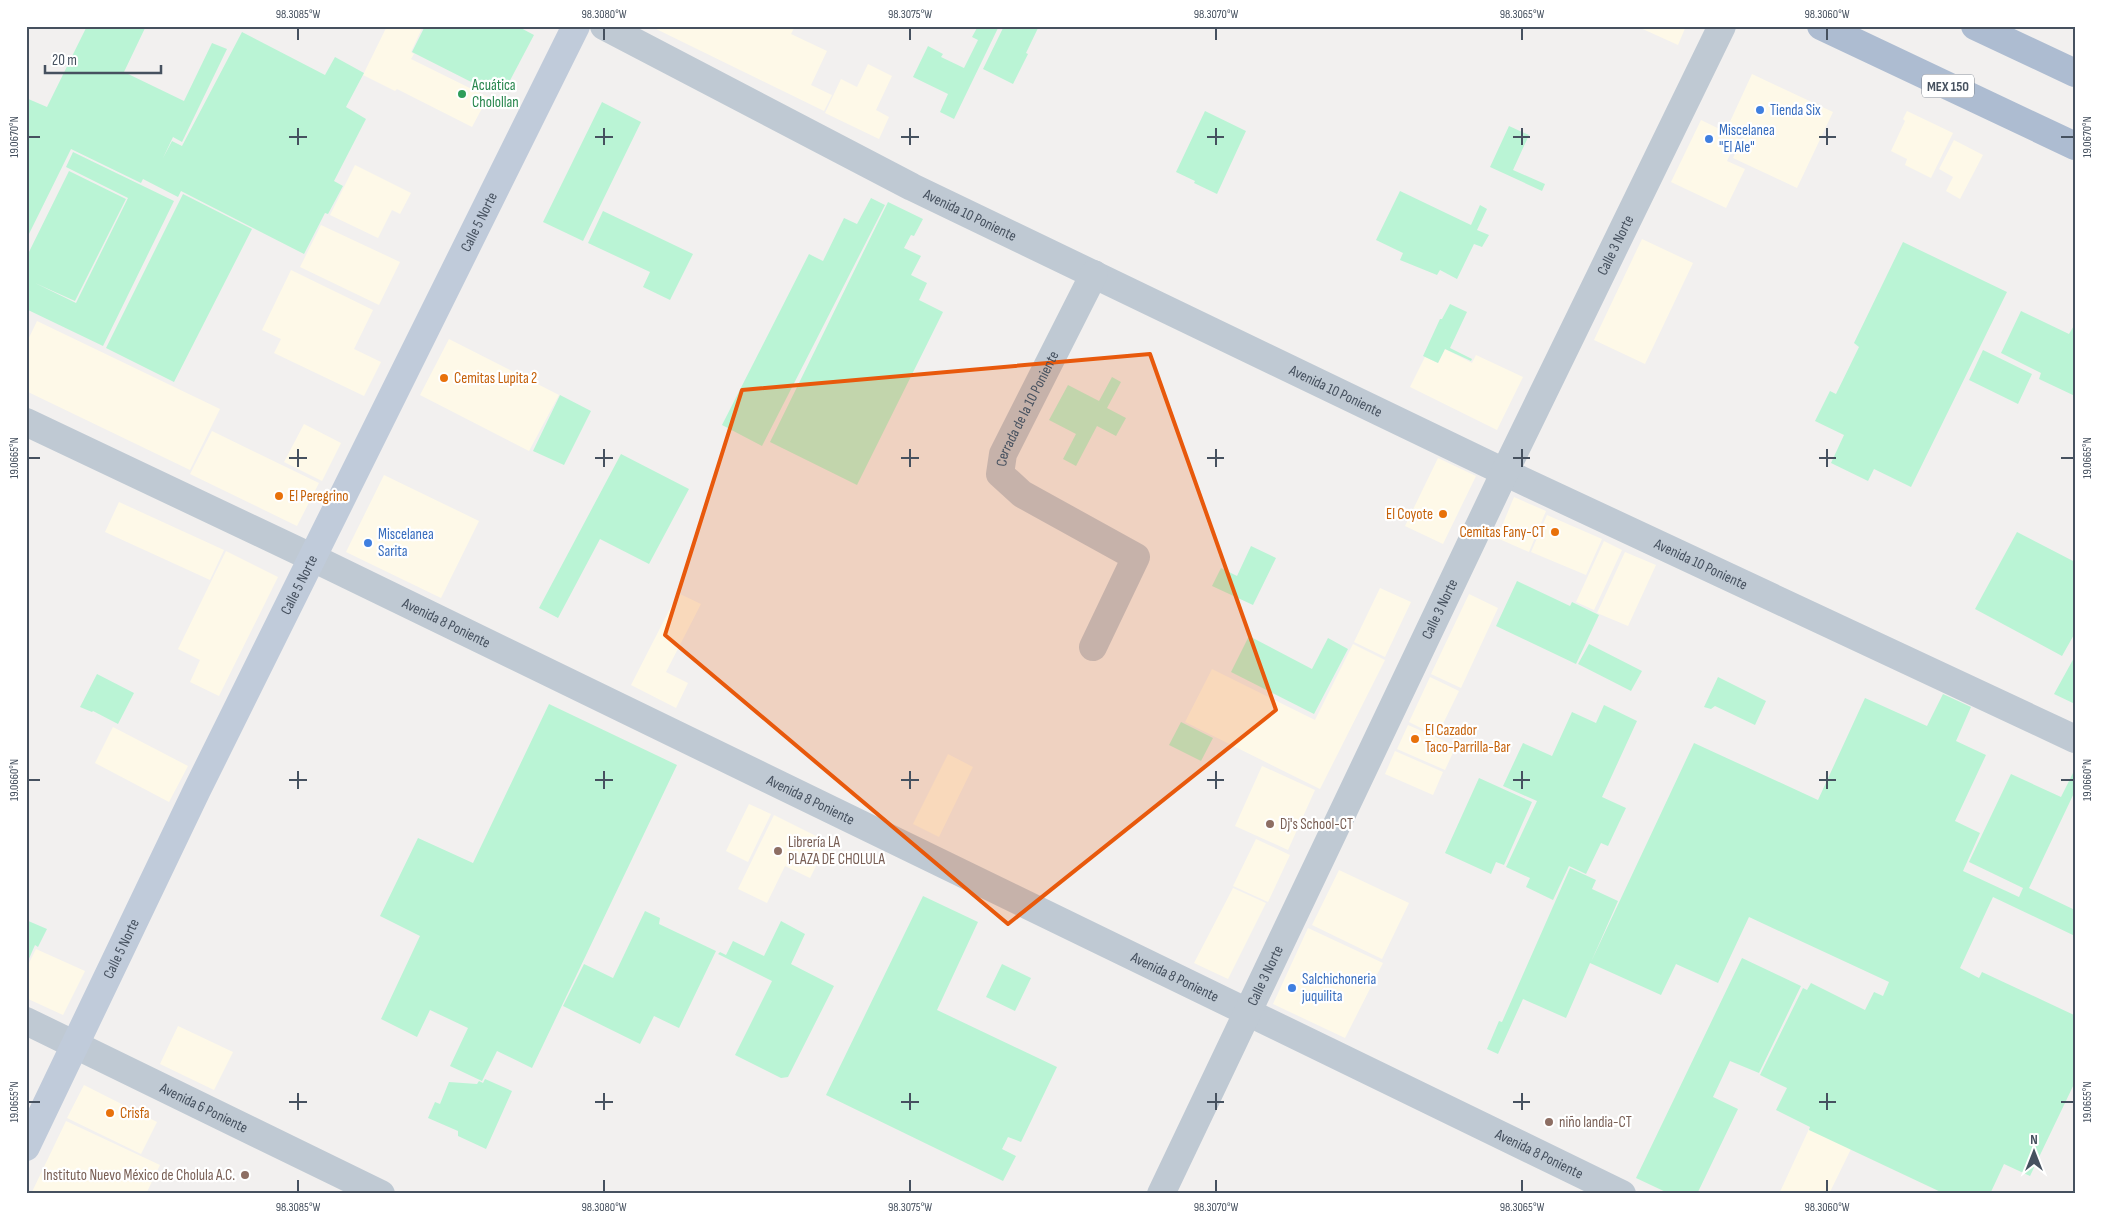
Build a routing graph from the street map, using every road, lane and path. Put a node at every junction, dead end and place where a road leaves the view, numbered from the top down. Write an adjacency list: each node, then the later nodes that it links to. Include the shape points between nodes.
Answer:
1 (576, 26): 11 (street, Calle 5 Norte)
2 (604, 26): 8 (street, Avenida 10 Poniente, via 912,187)
3 (1722, 26): 10 (street, Calle 3 Norte)
4 (1820, 26): 7 (main road, MEX 150)
5 (1975, 26): 6 (main road)
6 (2075, 73)
7 (2075, 146)
8 (1094, 274): 10 (street, Avenida 10 Poniente); 12 (street, Cerrada de la 10 Poniente, via 1003,454 1000,474 1022,494 1136,557)
9 (26, 422): 11 (street, Avenida 8 Poniente)
10 (1505, 472): 13 (street, Avenida 10 Poniente); 14 (street, Calle 3 Norte)
11 (313, 558): 14 (street, Avenida 8 Poniente); 16 (street, Calle 5 Norte)
12 (1093, 647)
13 (2075, 739)
14 (1247, 1012): 19 (street, Calle 3 Norte); 20 (street, Avenida 8 Poniente)
15 (26, 1021): 16 (street, Avenida 6 Poniente)
16 (75, 1045): 17 (street, Calle 5 Norte); 18 (street, Avenida 6 Poniente)
17 (26, 1147)
18 (382, 1194)
19 (1161, 1194)
20 (1622, 1194)

